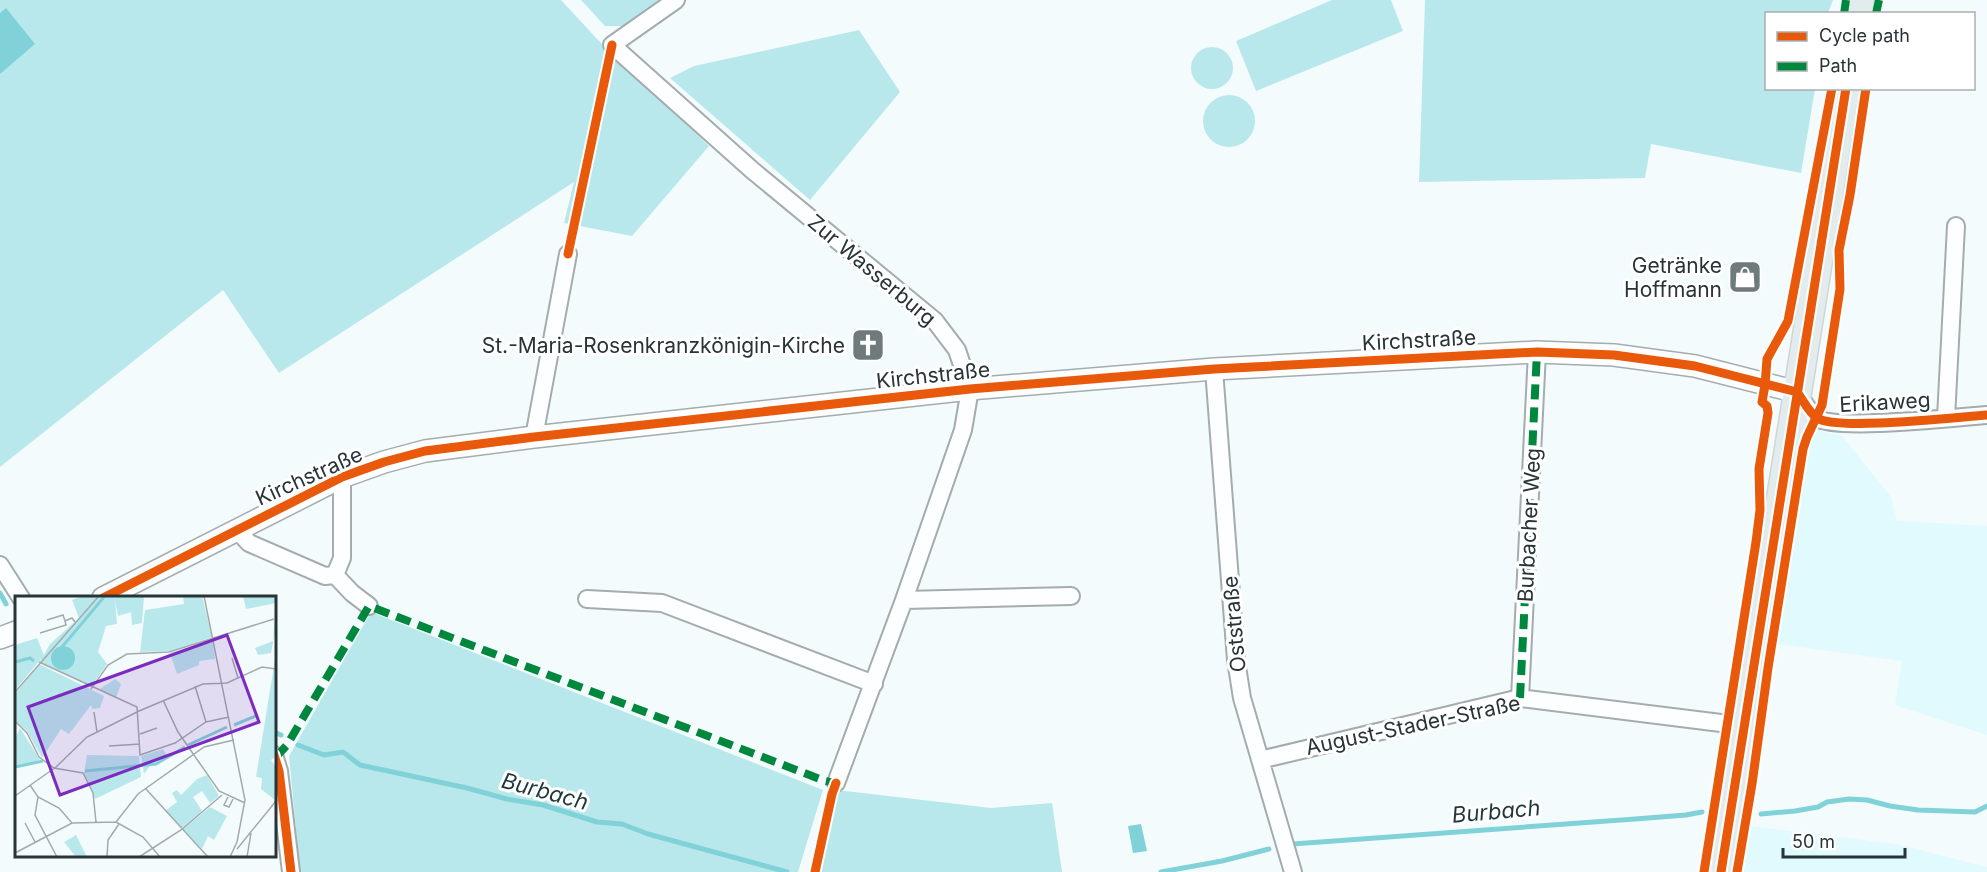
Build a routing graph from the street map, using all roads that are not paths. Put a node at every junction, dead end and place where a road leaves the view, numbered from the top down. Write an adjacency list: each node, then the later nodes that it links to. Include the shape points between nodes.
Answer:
1 (676, 0): 7 (street, Zur Wasserburg, via 612,45 752,170 935,321 957,350)
2 (1846, 90): 8 (main road)
3 (1956, 226): 10 (street, Erikaweg)
4 (568, 254): 11 (street)
5 (1537, 352): 6 (street, Kirchstraße); 8 (street, Kirchstraße, via 1614,355 1695,366); 25 (street, Burbacher Weg)
6 (1214, 369): 7 (street, Kirchstraße); 27 (street, Oststraße, via 1236,660 1242,698)
7 (970, 389): 11 (street, Kirchstraße); 20 (street, Zur Wasserburg, via 963,430)
8 (1797, 392): 10 (street, Erikaweg, via 1816,418 1832,424); 26 (main road)
9 (1987, 415): 10 (street, Erikaweg)
10 (1946, 417)
11 (534, 436): 12 (street, Kirchstraße, via 425,451)
12 (342, 477): 13 (street, Kirchstraße); 15 (street, Kirchstraße, via 342,558)
13 (236, 529): 15 (street, Kirchstraße, via 249,543 326,576); 17 (street, Kirchstraße)
14 (0, 565): 16 (street)
15 (335, 575): 21 (street)
16 (20, 596)
17 (105, 596)
18 (1071, 596): 20 (street)
19 (587, 599): 24 (street, via 662,603)
20 (904, 600): 24 (street, Zur Wasserburg)
21 (369, 606)
22 (15, 632): 23 (street)
23 (0, 638)
24 (874, 684): 29 (street, Zur Wasserburg)
25 (1520, 698): 26 (street, August-Stader-Straße); 27 (street, August-Stader-Straße)
26 (1744, 726): 32 (main road)
27 (1260, 760): 31 (street, Oststraße)
28 (276, 761): 30 (street)
29 (836, 783)
30 (291, 872)
31 (1293, 872)
32 (1721, 872)

